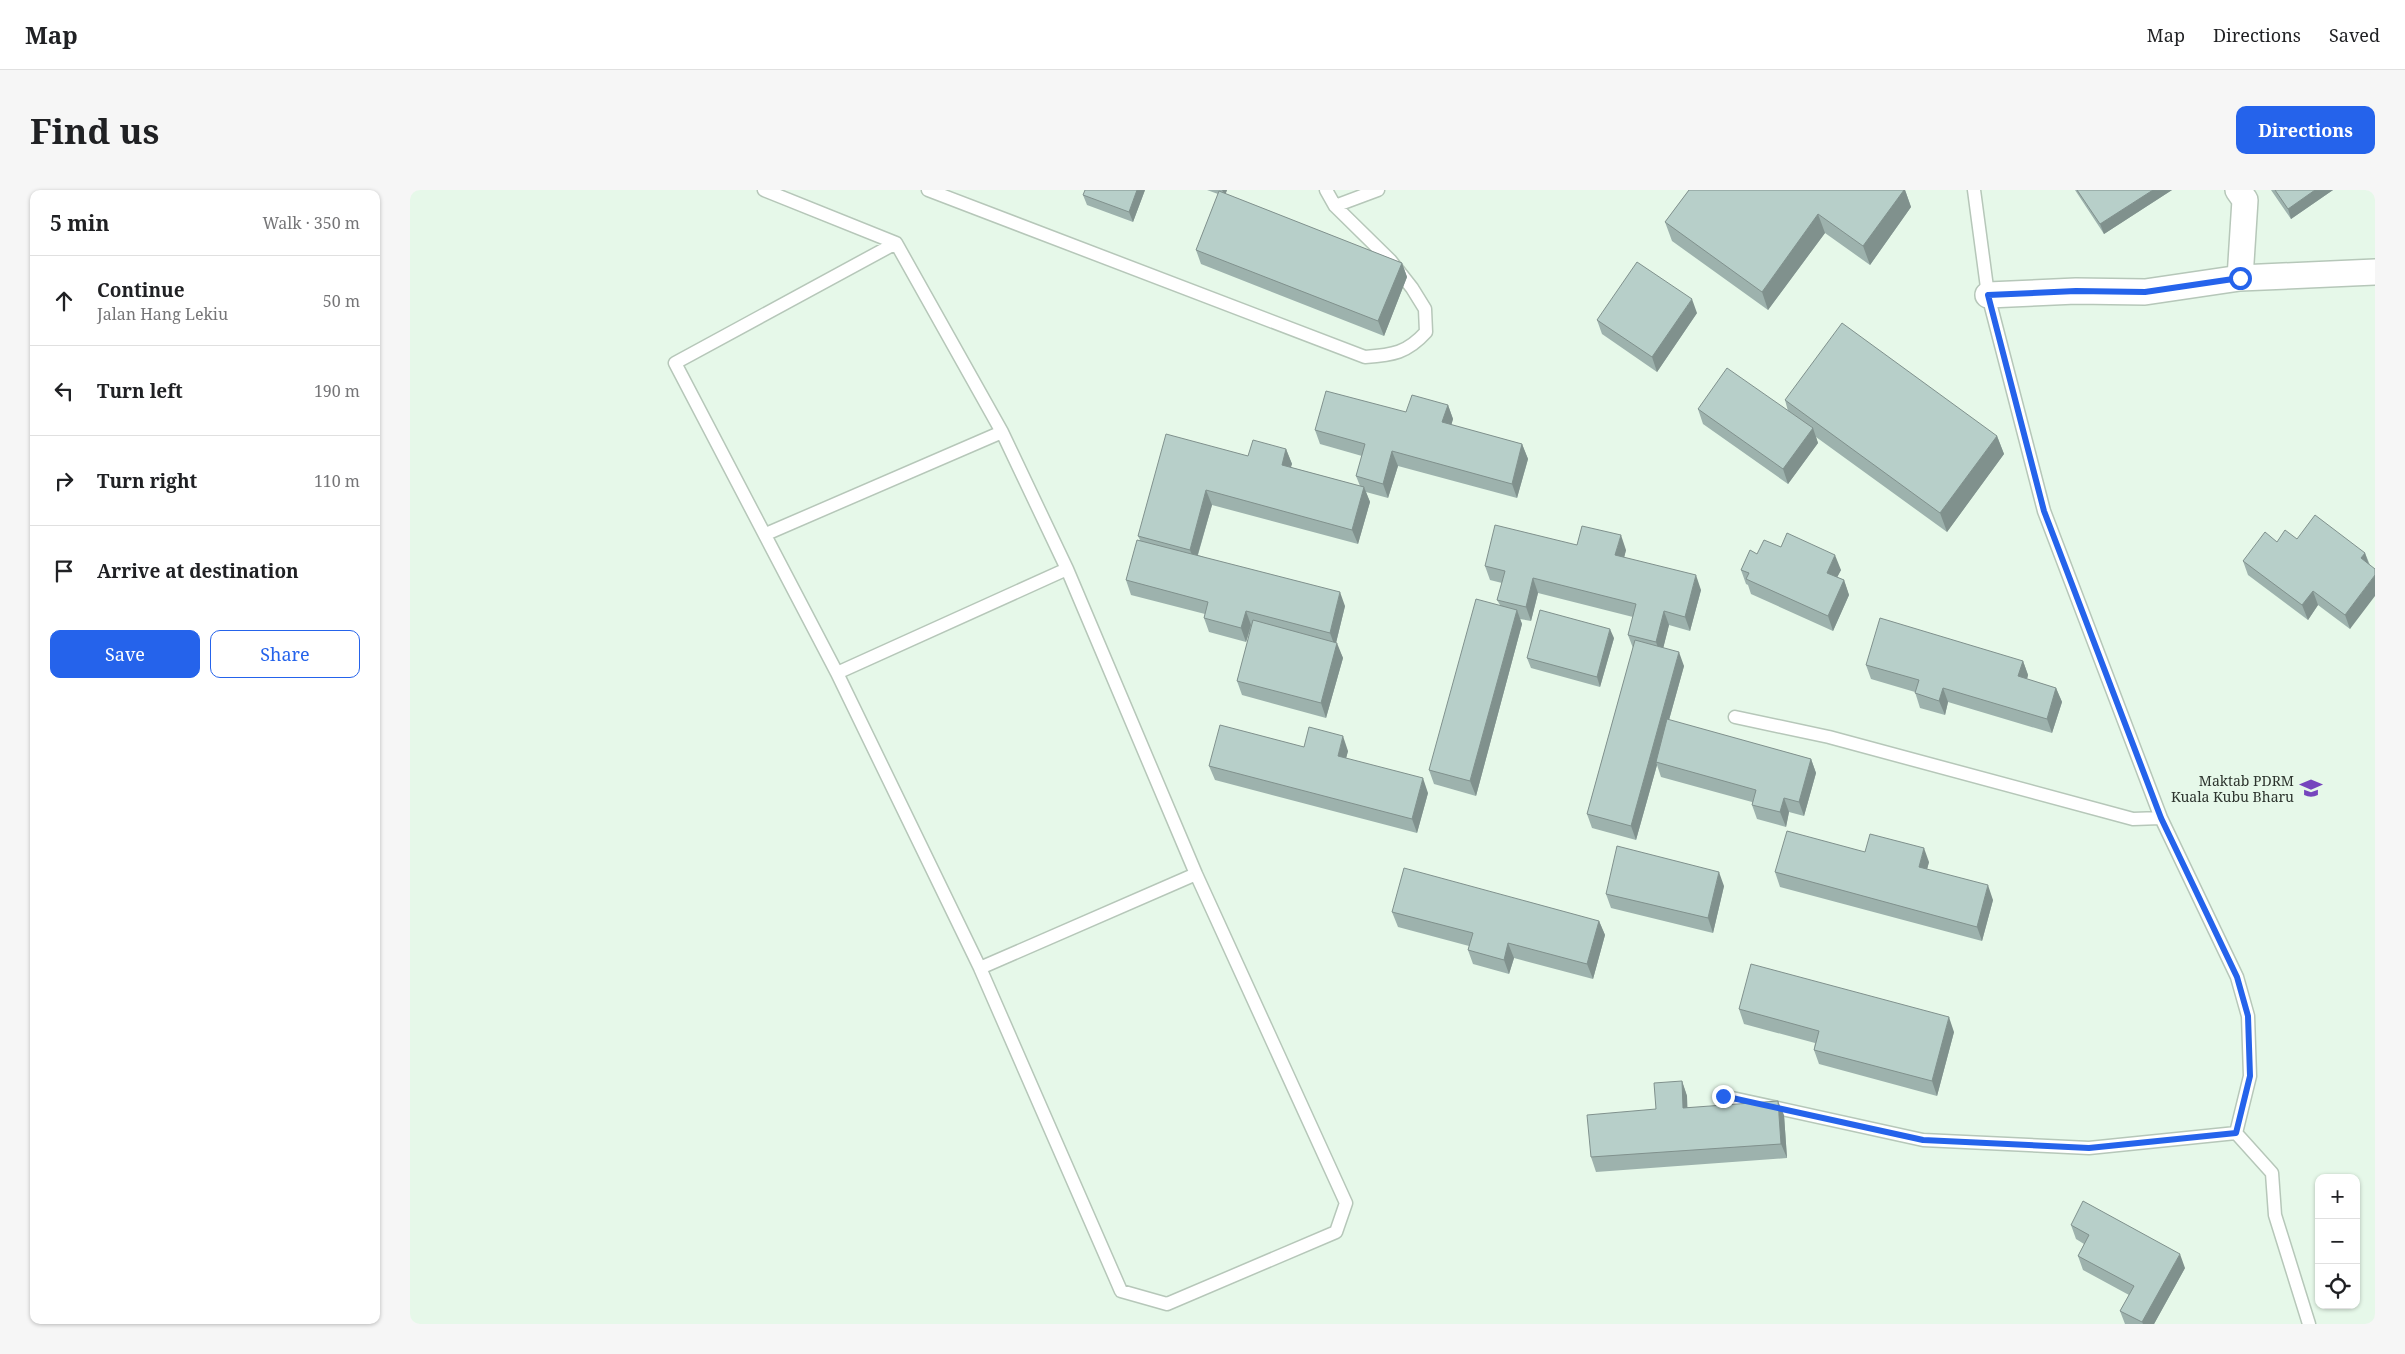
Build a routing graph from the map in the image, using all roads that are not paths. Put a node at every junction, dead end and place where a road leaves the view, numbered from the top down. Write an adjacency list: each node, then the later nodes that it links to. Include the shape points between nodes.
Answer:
1 (764, 190): 8 (lane)
2 (928, 190): 7 (lane, via 1366,357 1395,354 1415,344 1426,332 1425,309 1390,260)
3 (1326, 190): 7 (lane)
4 (1378, 190): 7 (lane)
5 (1974, 190): 11 (lane)
6 (2238, 190): 10 (street, via 2245,200)
7 (1335, 206)
8 (896, 243): 12 (lane); 13 (lane, via 675,363)
9 (2375, 272): 10 (street)
10 (2240, 278): 11 (street, via 2145,292)
11 (1988, 295): 17 (lane, via 2044,511)
12 (1002, 432): 13 (lane); 14 (lane)
13 (766, 534): 15 (lane)
14 (1067, 569): 15 (lane); 18 (lane)
15 (837, 673): 19 (lane)
16 (1735, 717): 17 (lane, via 1829,737 2133,819)
17 (2161, 818): 21 (lane, via 2237,977 2248,1016 2250,1076)
18 (1196, 874): 19 (lane); 19 (lane, via 1346,1204 1336,1232 1167,1304 1121,1292)
19 (980, 968)
20 (1723, 1096): 21 (lane, via 1923,1140 2089,1148)
21 (2236, 1133): 22 (lane, via 2272,1173 2275,1215)
22 (2309, 1324)

